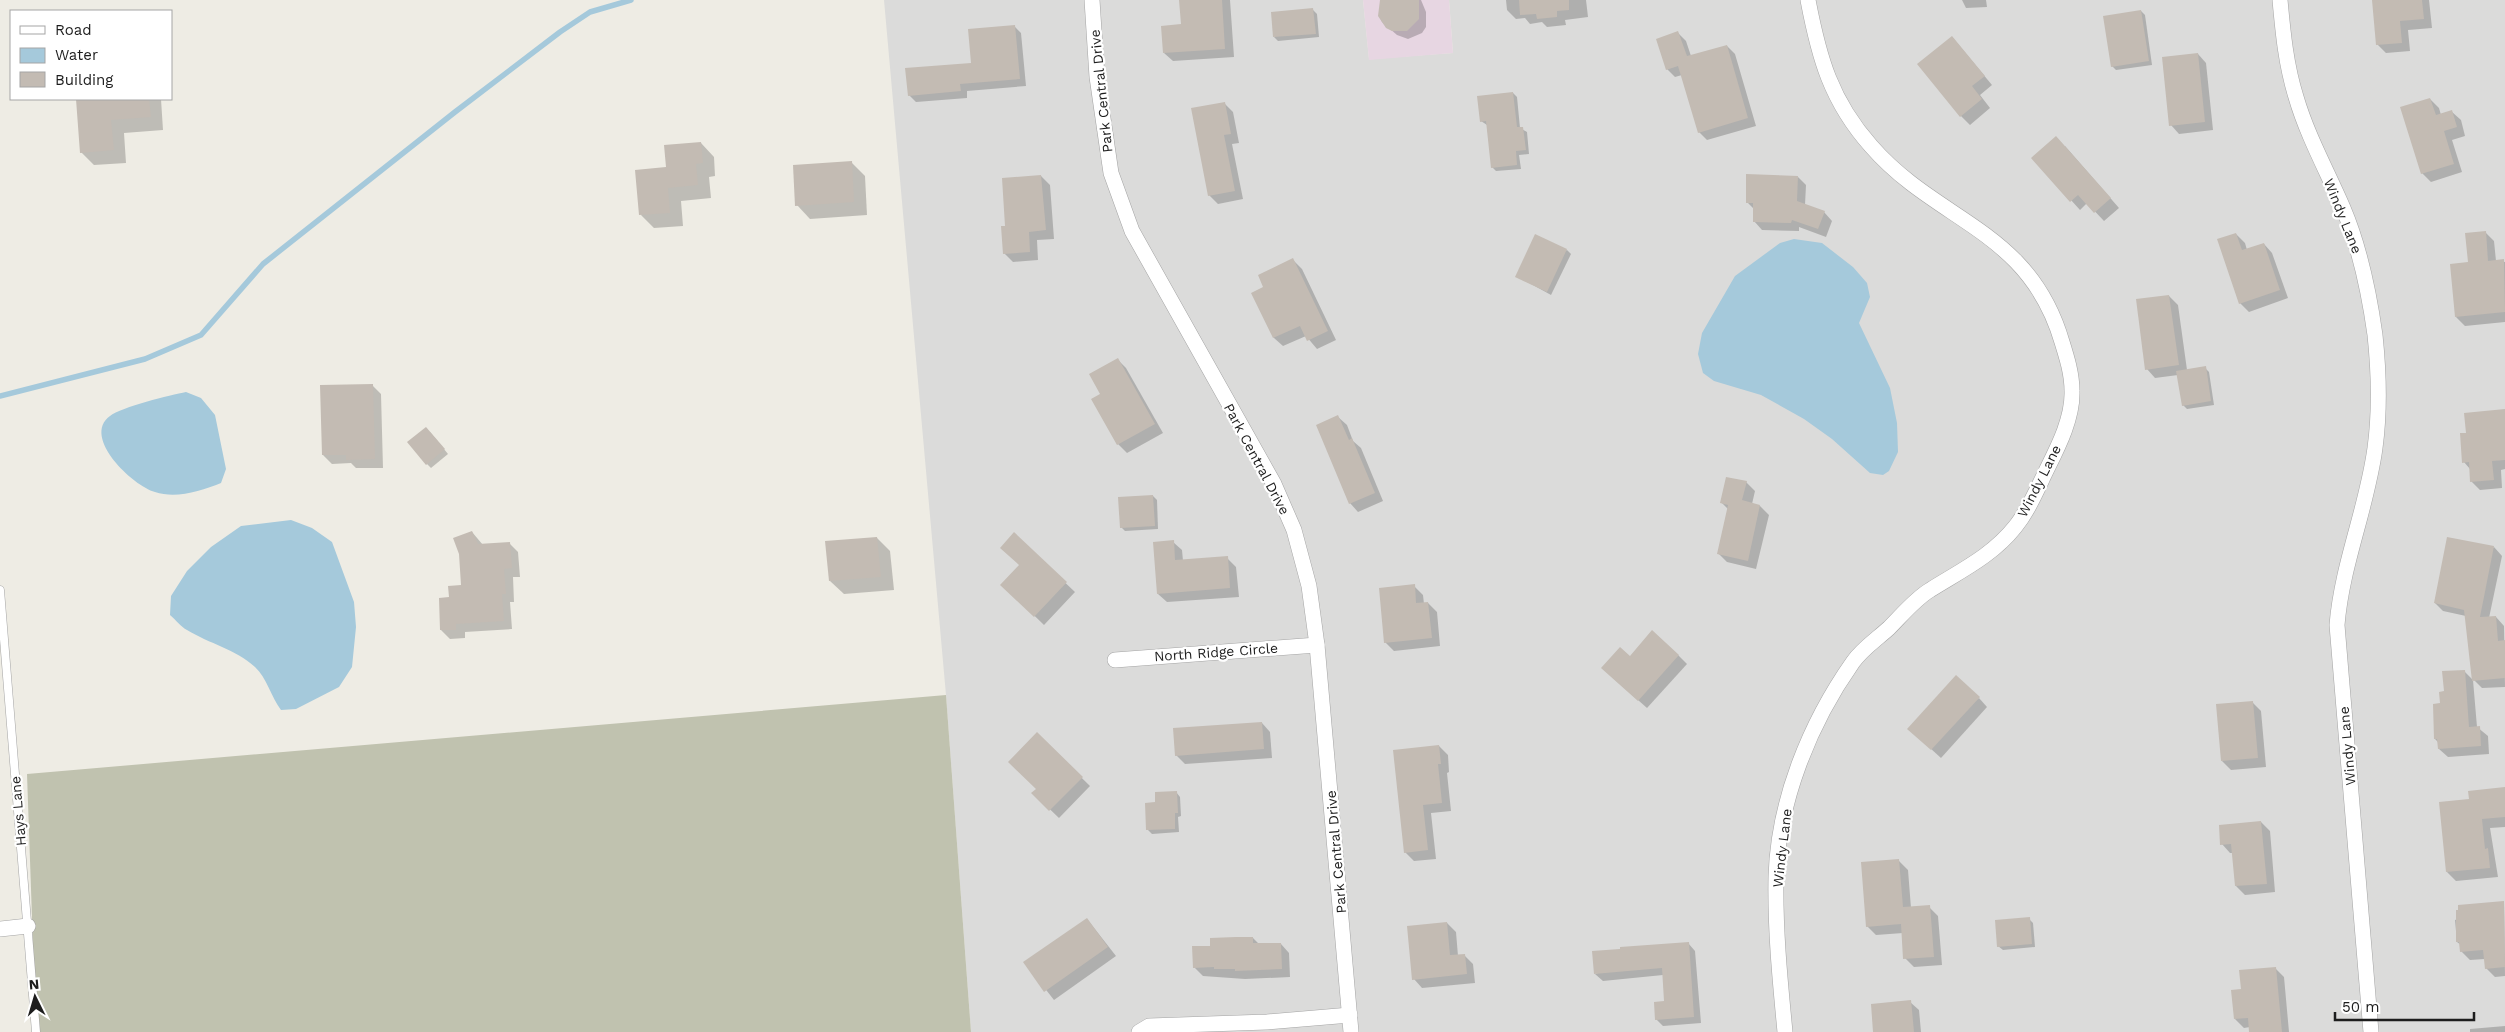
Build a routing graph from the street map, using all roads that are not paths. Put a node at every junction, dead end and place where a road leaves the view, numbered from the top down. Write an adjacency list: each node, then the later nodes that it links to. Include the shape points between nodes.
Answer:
1 (1092, 0): 5 (street, Park Central Drive, via 1110,173 1132,231 1274,484 1297,540 1309,586)
2 (1808, 0): 13 (street, Windy Lane, via 1818,53 1841,106 1871,146 1901,176 2008,251 2034,281 2059,332 2073,393 2057,450 2015,527 1979,561 1927,592 1855,660 1820,716 1805,749 1784,813 1776,874 1778,959)
3 (2280, 0): 14 (street, Windy Lane, via 2288,67 2296,99 2322,166 2343,208 2364,270 2374,336 2379,397 2375,448 2343,578 2337,625)
4 (0, 590): 7 (lane, Hays Lane)
5 (1317, 645): 6 (street, North Ridge Circle); 9 (street, Park Central Drive)
6 (1115, 660)
7 (28, 926): 8 (street); 10 (lane, Hays Lane)
8 (0, 929)
9 (1350, 1015): 11 (street, via 1149,1026); 12 (street, Park Central Drive)
10 (36, 1032)
11 (1139, 1032)
12 (1351, 1032)
13 (1785, 1032)
14 (2371, 1032)

